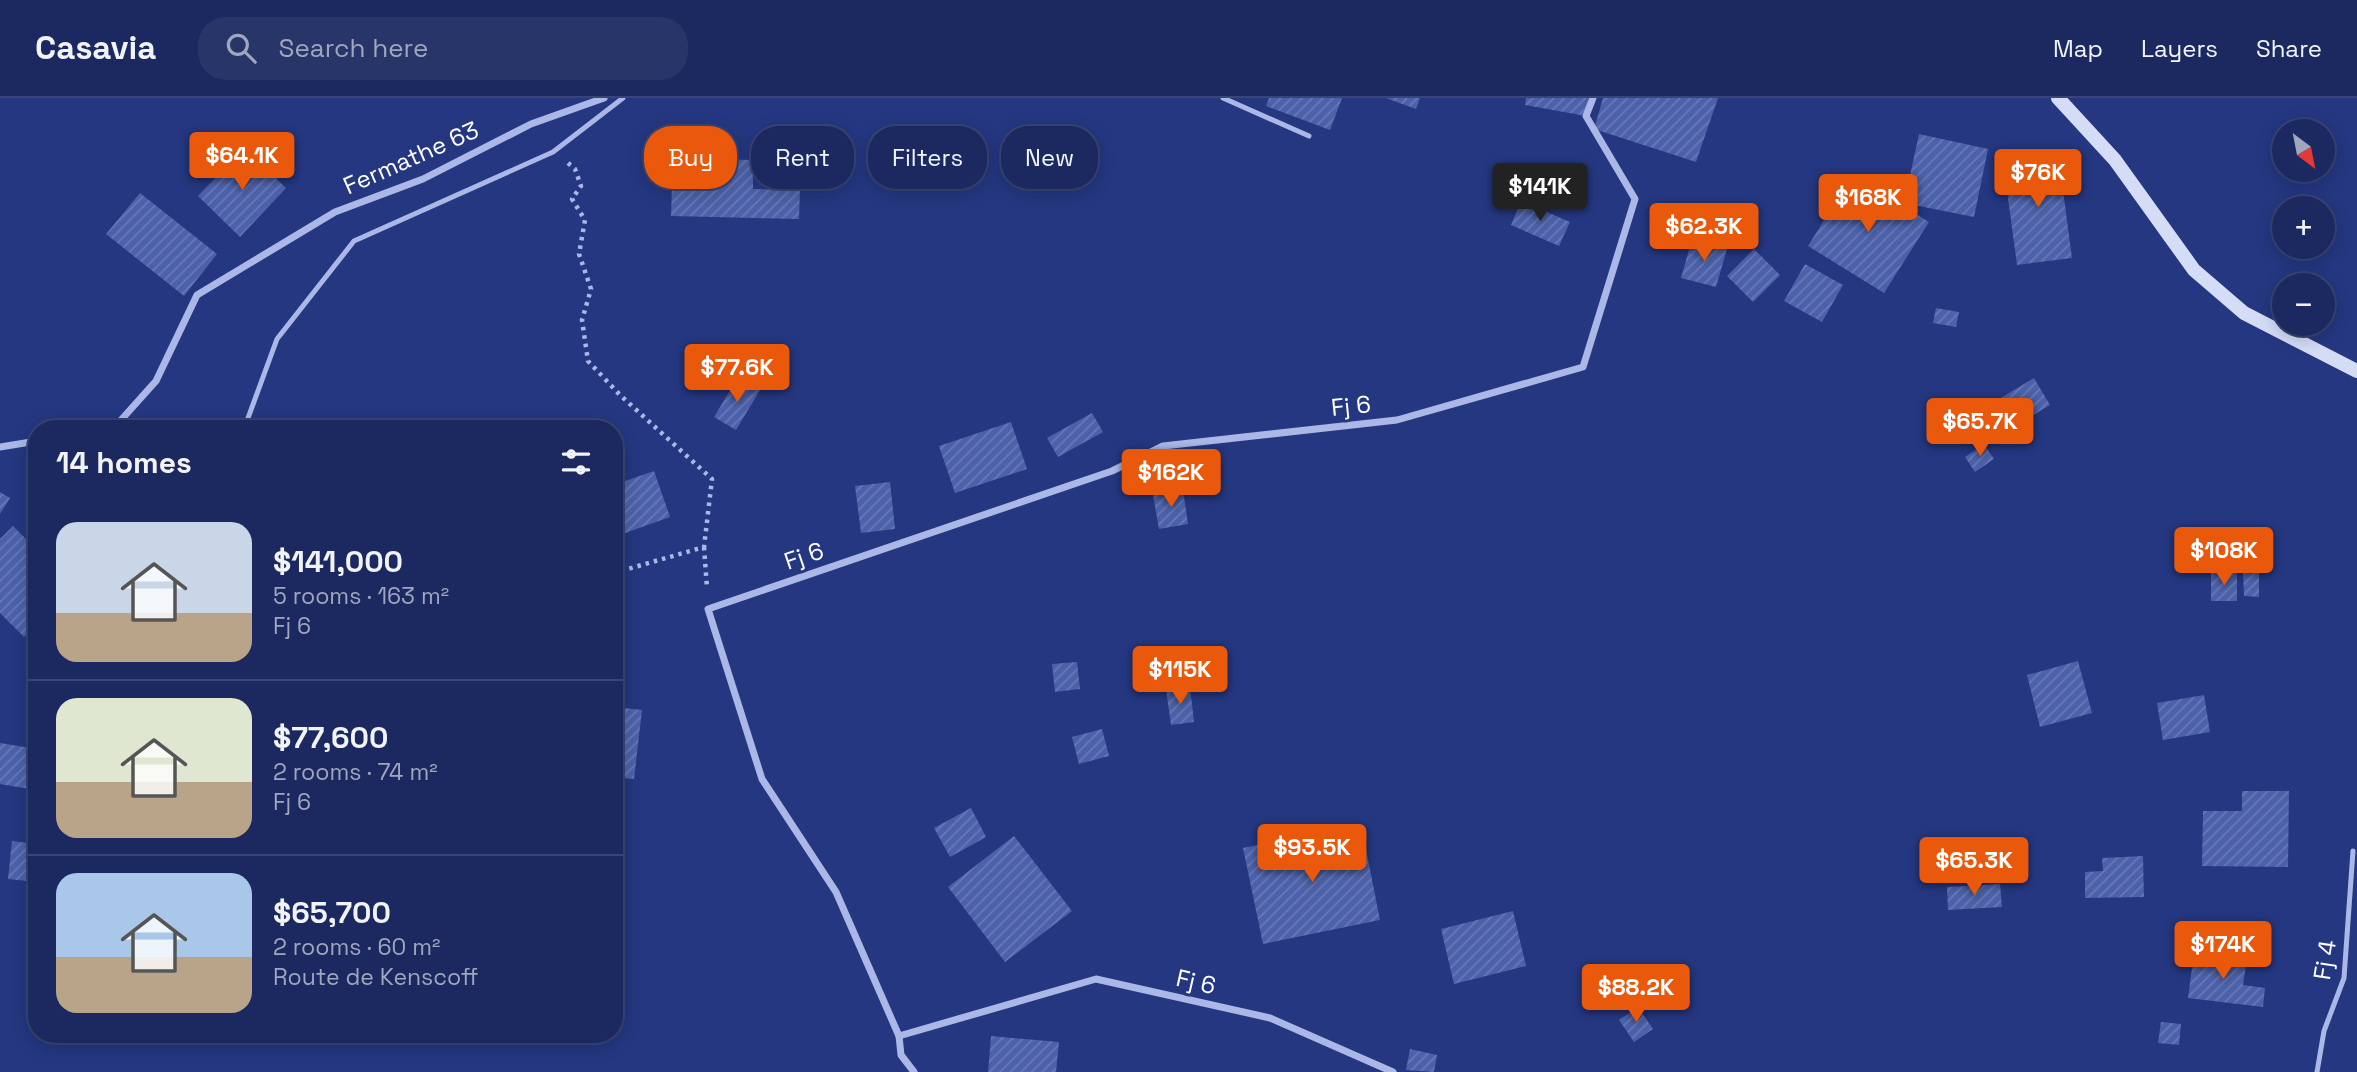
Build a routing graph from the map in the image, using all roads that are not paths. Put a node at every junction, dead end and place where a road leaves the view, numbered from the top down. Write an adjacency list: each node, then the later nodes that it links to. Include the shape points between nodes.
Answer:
1 (604, 98): 8 (street, Fermathe 63, via 531,124 423,179 335,212 197,295 156,381)
2 (623, 98): 9 (lane, via 553,152 354,242 277,339)
3 (1223, 98): 6 (lane)
4 (1593, 98): 13 (street, Fj 6, via 1586,116 1635,199 1583,367 1397,420 1163,446 1112,471 708,609 762,779 836,891)
5 (2058, 98): 7 (main road, via 2115,160 2194,270 2244,313)
6 (1309, 135)
7 (2357, 371)
8 (121, 420)
9 (247, 420)
10 (28, 442): 11 (street)
11 (0, 447)
12 (2353, 851): 16 (lane, Fj 4, via 2344,978 2324,1031)
13 (899, 1036): 14 (street, via 901,1055); 15 (street, Fj 6, via 1096,979 1270,1018)
14 (914, 1072)
15 (1393, 1072)
16 (2317, 1072)

